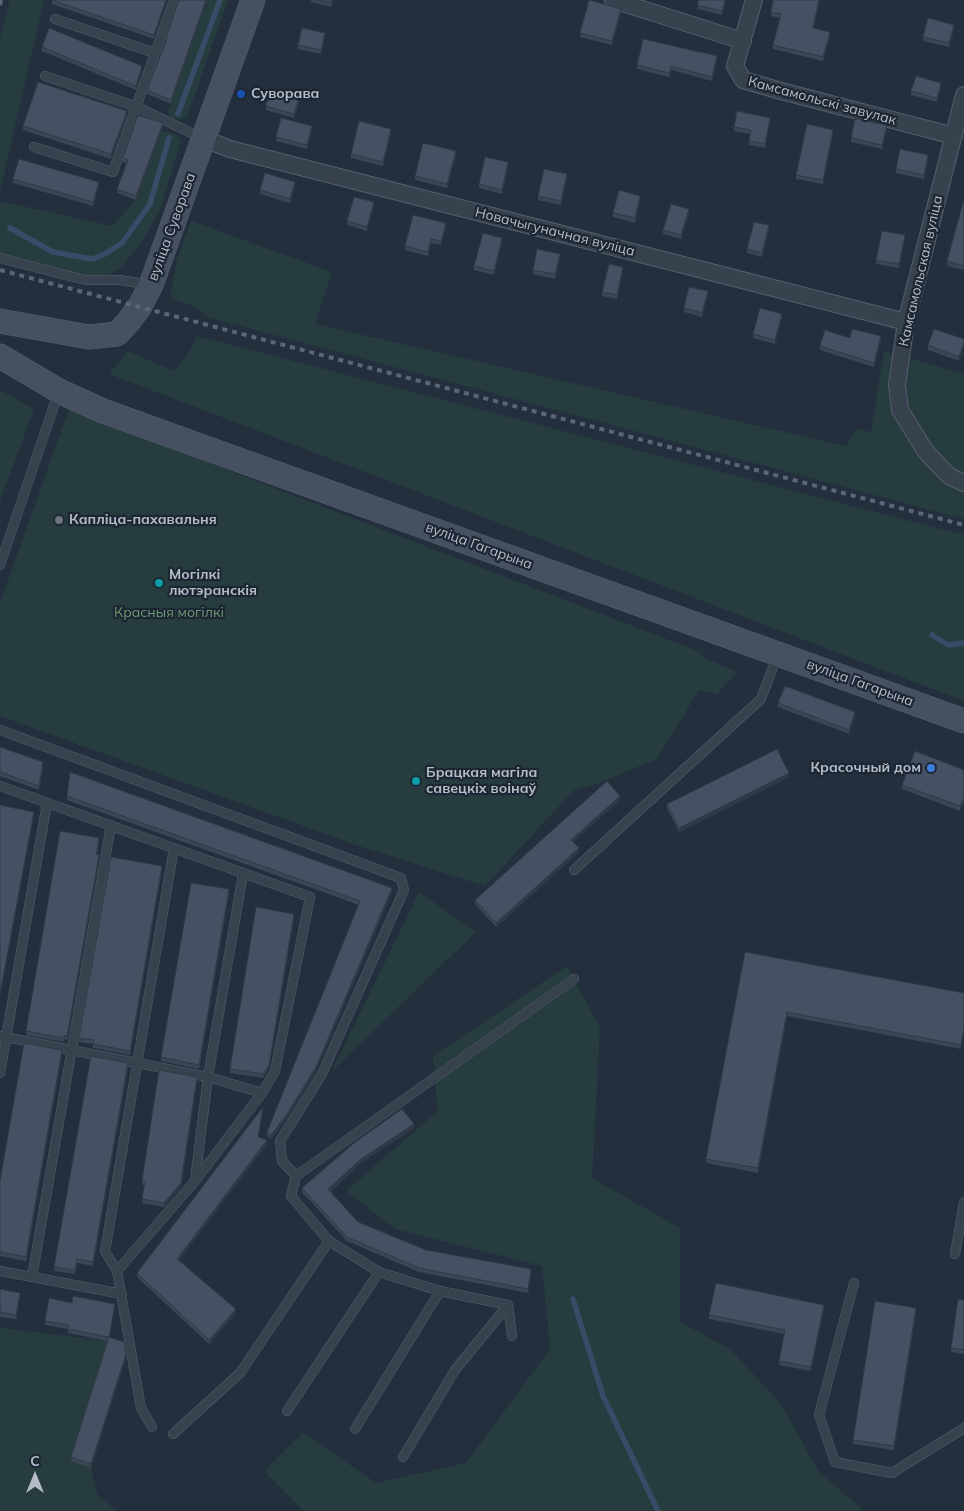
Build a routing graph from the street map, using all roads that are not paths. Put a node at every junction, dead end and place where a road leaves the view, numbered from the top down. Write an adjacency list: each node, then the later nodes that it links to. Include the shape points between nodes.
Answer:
1 (174, 0): 7 (lane)
2 (253, 0): 12 (main road, вуліца Суворава)
3 (613, 0): 6 (street)
4 (754, 0): 6 (street, Камсамольскі завулак)
5 (55, 19): 7 (lane)
6 (743, 41): 11 (street, Камсамольскі завулак, via 735,66 743,80)
7 (155, 53): 10 (lane)
8 (45, 76): 10 (lane)
9 (964, 95): 11 (street, Камсамольская вуліца)
10 (137, 107): 12 (lane); 13 (lane, via 113,172)
11 (954, 136): 17 (street, Камсамольская вуліца)
12 (204, 139): 15 (main road, вуліца Суворава); 17 (street, Новачыгуначная вуліца, via 230,149)
13 (34, 147)
14 (0, 258): 15 (lane, via 85,280 120,280)
15 (151, 285): 16 (main road, вуліца Суворава, via 140,306 117,334 89,338)
16 (0, 321)
17 (906, 322): 20 (street, Камсамольская вуліца, via 897,385 900,410 926,452 949,476)
18 (0, 356): 19 (main road, вуліца Гагарына)
19 (59, 391): 21 (lane); 22 (main road, вуліца Гагарына, via 103,411)
20 (964, 483)
21 (0, 565)
22 (778, 654): 23 (main road, вуліца Гагарына); 29 (lane, via 761,699)
23 (964, 720)
24 (0, 730): 38 (lane, via 401,878 404,890 322,1074 280,1141 282,1161)
25 (0, 786): 26 (lane)
26 (47, 803): 27 (lane); 32 (lane)
27 (111, 826): 28 (lane); 33 (lane)
28 (174, 848): 30 (lane); 34 (lane)
29 (574, 870)
30 (243, 874): 36 (lane); 37 (lane, via 310,897 275,1071)
31 (574, 979): 38 (lane)
32 (3, 1037): 33 (lane); 35 (lane)
33 (72, 1050): 34 (lane); 46 (lane)
34 (137, 1063): 36 (lane); 44 (lane, via 105,1251)
35 (0, 1073)
36 (208, 1077): 37 (lane); 39 (lane)
37 (262, 1093): 39 (lane)
38 (296, 1176): 41 (lane, via 291,1196)
39 (194, 1181): 44 (lane)
40 (964, 1202): 42 (lane)
41 (330, 1241): 45 (lane); 56 (lane, via 240,1373)
42 (955, 1254)
43 (0, 1270): 46 (lane)
44 (117, 1271): 49 (lane)
45 (379, 1272): 48 (lane); 52 (lane)
46 (32, 1277): 49 (lane)
47 (854, 1283): 54 (lane, via 819,1415 835,1462 892,1473)
48 (440, 1291): 50 (lane); 55 (lane)
49 (122, 1294): 53 (lane, via 141,1408)
50 (508, 1305): 51 (lane); 57 (lane, via 455,1370)
51 (512, 1336)
52 (287, 1411)
53 (152, 1427)
54 (964, 1428)
55 (355, 1429)
56 (173, 1434)
57 (403, 1457)

